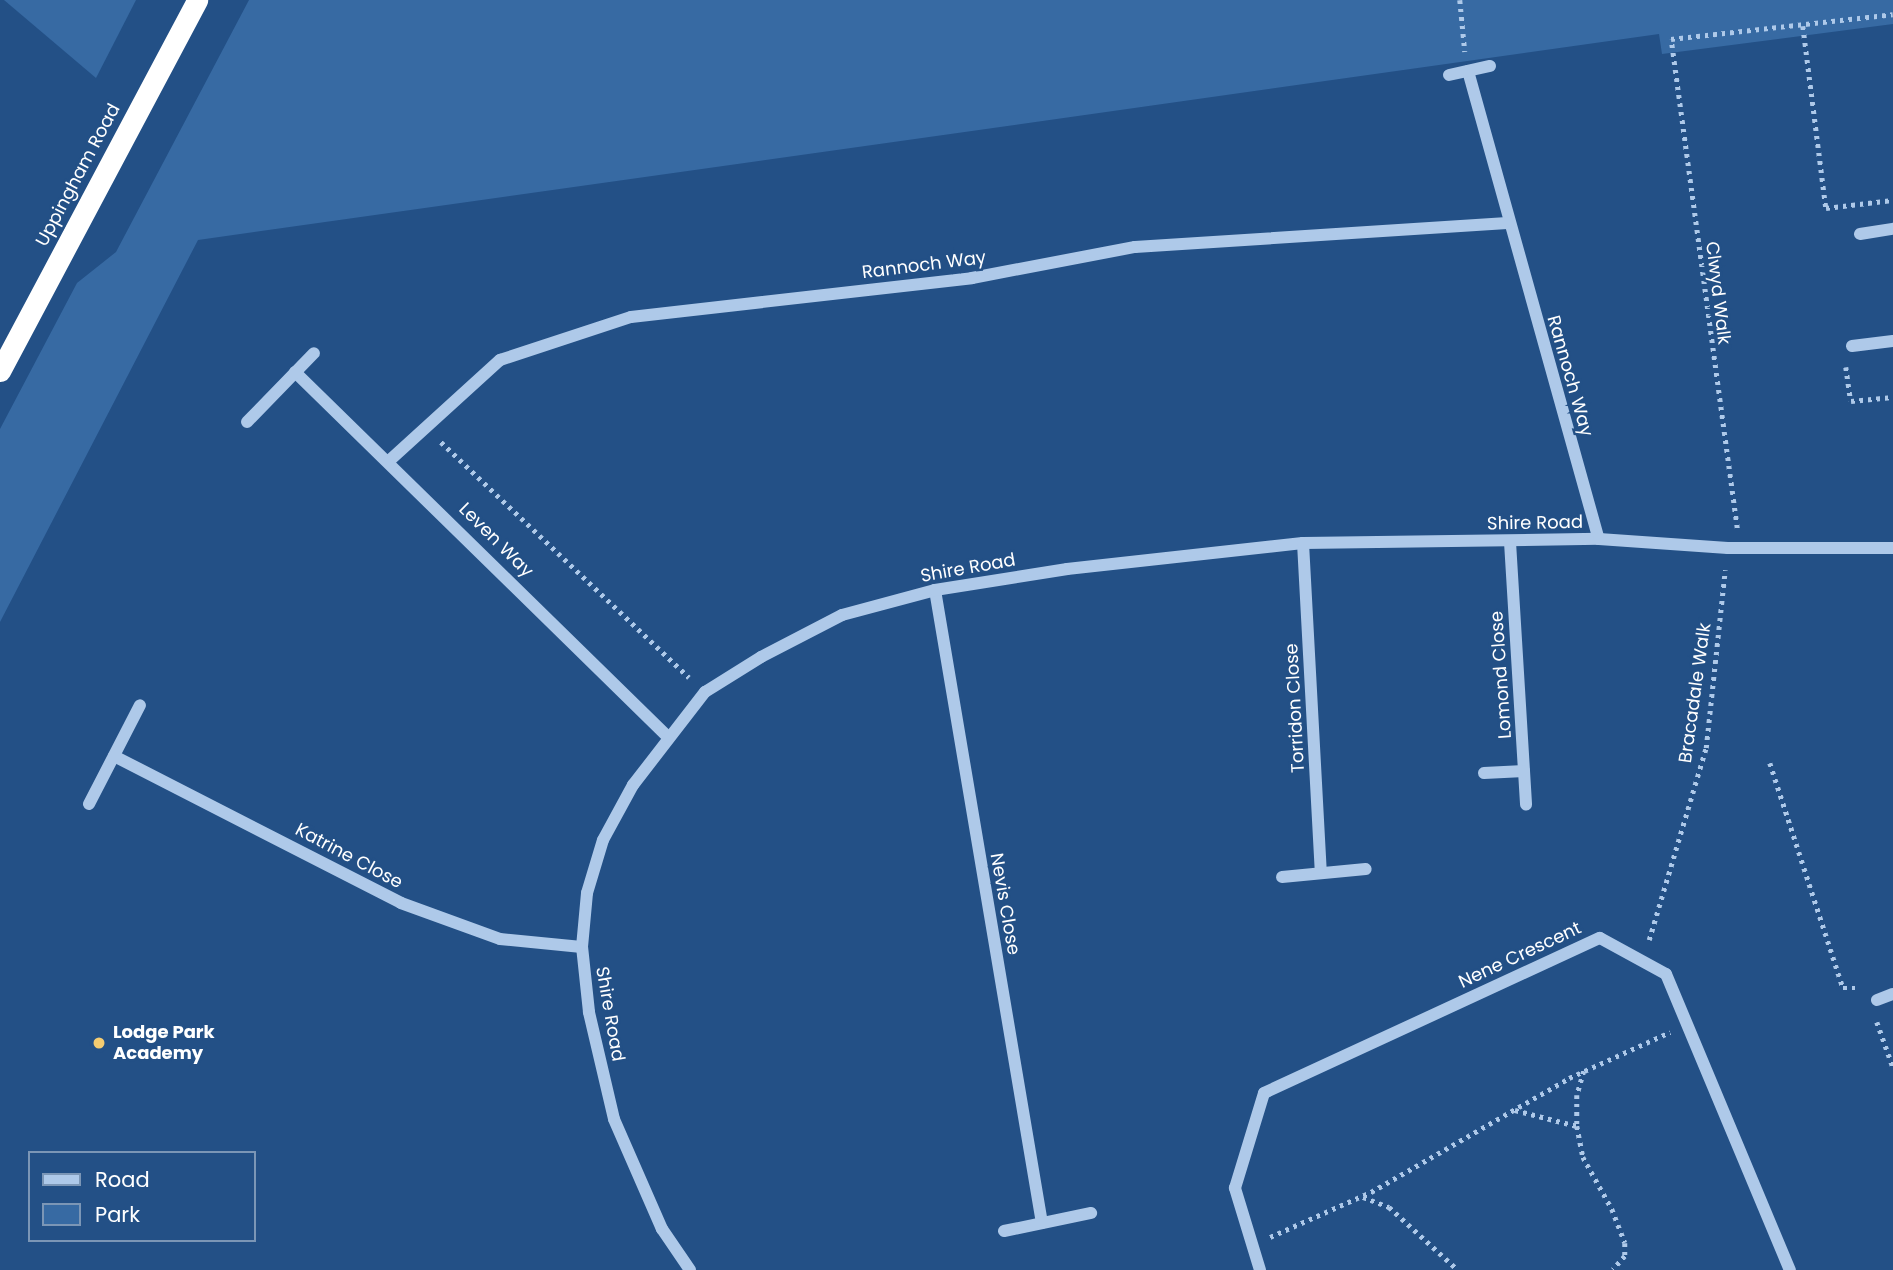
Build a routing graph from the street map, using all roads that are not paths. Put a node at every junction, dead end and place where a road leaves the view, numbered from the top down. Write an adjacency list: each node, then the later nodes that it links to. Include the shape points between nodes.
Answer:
1 (197, 0): 11 (highway, Uppingham Road)
2 (1490, 65): 3 (street)
3 (1468, 71): 4 (street); 5 (street, Rannoch Way)
4 (1449, 75)
5 (1507, 223): 14 (street, Rannoch Way, via 1135,247 972,278 631,317 500,360); 15 (street, Rannoch Way)
6 (1893, 229): 7 (street)
7 (1860, 233)
8 (1893, 341): 9 (street)
9 (1852, 345)
10 (314, 353): 12 (street)
11 (0, 371)
12 (295, 372): 13 (street); 14 (street, Leven Way)
13 (247, 422)
14 (390, 460): 21 (street, Leven Way)
15 (1599, 539): 16 (street, Shire Road); 18 (street, Shire Road, via 1728,548)
16 (1510, 541): 17 (street, Shire Road); 23 (street, Lomond Close)
17 (1303, 542): 19 (street, Shire Road, via 1067,569); 28 (street, Torridon Close)
18 (1893, 548)
19 (935, 590): 21 (street, Shire Road, via 842,615 705,692); 34 (street, Nevis Close)
20 (140, 705): 22 (street)
21 (668, 737): 30 (street, Shire Road, via 633,785 603,840 587,893)
22 (114, 756): 25 (street); 30 (street, Katrine Close, via 401,903 500,939)
23 (1524, 771): 24 (street); 26 (street, Lomond Close)
24 (1485, 773)
25 (89, 804)
26 (1527, 805)
27 (1366, 869): 28 (street)
28 (1321, 872): 29 (street)
29 (1282, 877)
30 (582, 947): 36 (street, Shire Road, via 589,1012 614,1119 662,1229)
31 (1893, 994): 32 (street)
32 (1877, 1000)
33 (1091, 1213): 34 (street)
34 (1042, 1223): 35 (street)
35 (1004, 1231)
36 (690, 1270)
37 (1260, 1270): 38 (street, Nene Crescent, via 1235,1188 1264,1093 1601,937 1665,974)
38 (1790, 1270)

